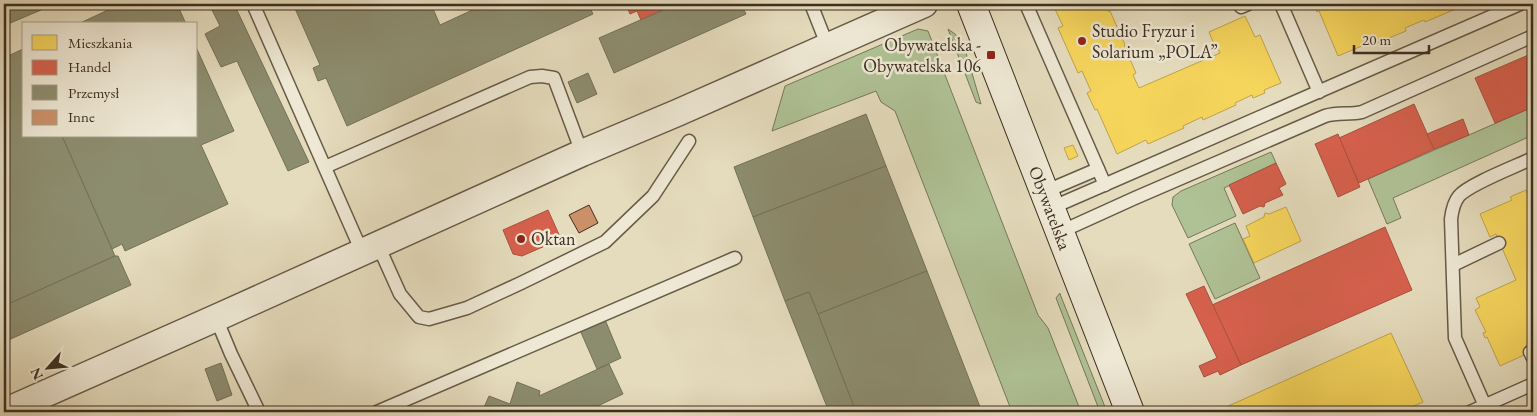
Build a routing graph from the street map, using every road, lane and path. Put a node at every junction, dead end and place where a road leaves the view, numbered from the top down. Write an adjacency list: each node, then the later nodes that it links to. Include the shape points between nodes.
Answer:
1 (253, 4): 14 (lane)
2 (810, 4): 9 (lane)
3 (924, 4): 9 (street)
4 (971, 4): 17 (main road, Obywatelska)
5 (1026, 4): 15 (lane)
6 (1281, 4): 10 (lane)
7 (1520, 4): 10 (lane)
8 (1533, 36): 17 (lane, via 1362,112 1325,116 1135,198)
9 (828, 47): 12 (street)
10 (1319, 92): 16 (lane)
11 (688, 141): 19 (lane, via 654,196 605,242 467,308 429,319 419,317)
12 (582, 153): 14 (lane, via 554,78 530,76); 19 (street)
13 (1533, 158): 21 (lane, via 1459,196 1451,218)
14 (326, 167): 19 (lane)
15 (1098, 169): 16 (lane); 17 (lane)
16 (1105, 185): 17 (lane)
17 (1059, 203): 28 (main road, Obywatelska)
18 (1499, 243): 21 (lane)
19 (370, 249): 22 (street)
20 (735, 258): 27 (lane)
21 (1453, 265): 24 (lane, via 1455,338)
22 (216, 318): 25 (street); 26 (lane)
23 (1533, 384): 24 (lane)
24 (1484, 406): 29 (lane)
25 (4, 412)
26 (259, 412)
27 (377, 412)
28 (1130, 412)
29 (1470, 412)

